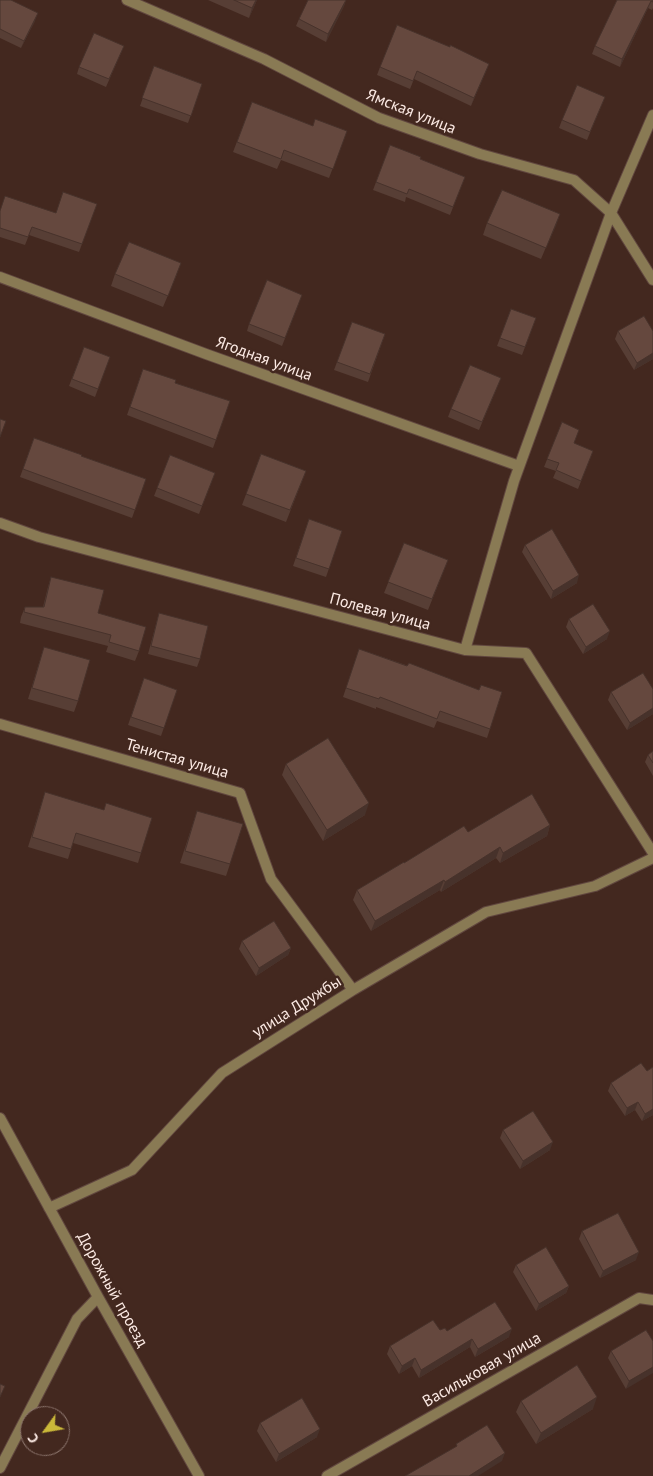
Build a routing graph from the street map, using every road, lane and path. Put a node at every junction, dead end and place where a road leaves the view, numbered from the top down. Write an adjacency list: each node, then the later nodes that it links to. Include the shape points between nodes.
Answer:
1 (127, 0): 3 (street, Ямская улица, via 264,59 379,118 480,154 574,180)
2 (653, 115): 3 (street)
3 (611, 213): 5 (street, Ямская улица); 6 (street)
4 (0, 277): 6 (street, Ягодная улица)
5 (653, 280)
6 (519, 466): 8 (street)
7 (0, 523): 8 (street, Полевая улица, via 38,537)
8 (465, 650): 10 (street, Полевая улица, via 526,654)
9 (0, 724): 12 (street, Тенистая улица, via 240,793 271,879)
10 (653, 853)
11 (653, 858): 12 (street, улица Дружбы, via 595,886 486,912)
12 (353, 990): 14 (street, улица Дружбы, via 222,1073 132,1170)
13 (0, 1118): 14 (street, Дорожный проезд)
14 (49, 1208): 15 (street, Дорожный проезд)
15 (98, 1297): 17 (street, via 77,1319); 18 (street, Дорожный проезд)
16 (653, 1300): 19 (street, Васильковая улица, via 639,1298)
17 (0, 1468)
18 (199, 1476)
19 (327, 1476)

